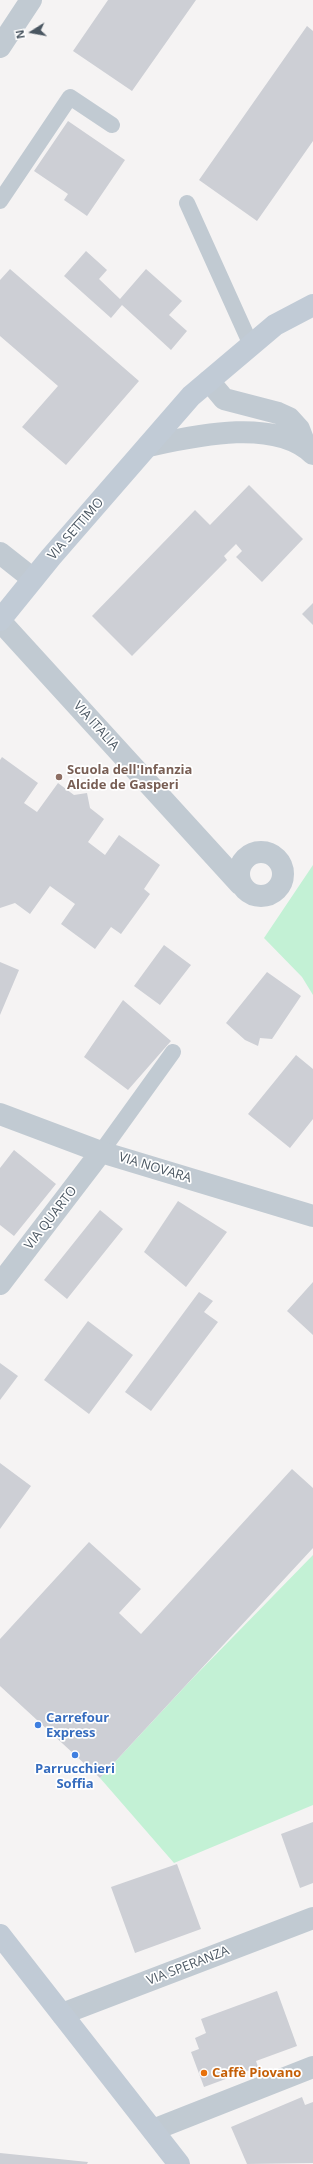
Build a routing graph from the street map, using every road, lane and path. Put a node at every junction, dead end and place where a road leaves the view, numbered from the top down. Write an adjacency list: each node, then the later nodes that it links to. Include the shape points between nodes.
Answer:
1 (31, 0): 2 (street)
2 (0, 47)
3 (112, 125): 4 (lane, via 70,97)
4 (0, 201)
5 (187, 203): 7 (lane)
6 (313, 305): 7 (street, VIA SETTIMO, via 274,325)
7 (251, 345): 8 (street, VIA SETTIMO)
8 (208, 381): 9 (street, VIA SETTIMO); 10 (street, via 224,399 278,412 289,418 299,429)
9 (148, 446): 10 (street, via 197,436 240,432 286,437); 12 (street, VIA SETTIMO)
10 (309, 450)
11 (0, 553): 12 (street)
12 (33, 579): 13 (street, VIA ITALIA)
13 (0, 620): 14 (street, VIA ITALIA)
14 (240, 884)
15 (173, 1052): 17 (lane)
16 (0, 1114): 17 (street, VIA NOVARA)
17 (101, 1152): 18 (street, VIA NOVARA); 19 (street, VIA QUARTO)
18 (313, 1216)
19 (0, 1284)
20 (313, 1918): 22 (street, VIA SPERANZA)
21 (0, 1934): 22 (street)
22 (62, 2014): 24 (street)
23 (313, 2067): 24 (street)
24 (153, 2130): 25 (street)
25 (179, 2164)

